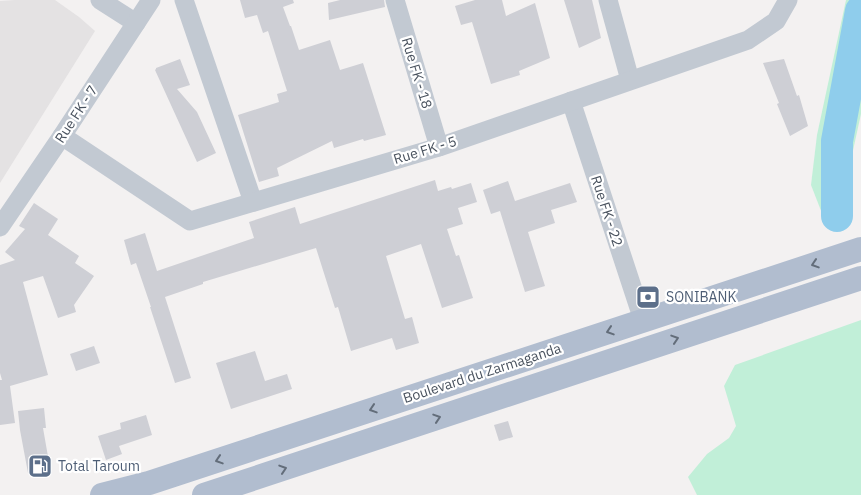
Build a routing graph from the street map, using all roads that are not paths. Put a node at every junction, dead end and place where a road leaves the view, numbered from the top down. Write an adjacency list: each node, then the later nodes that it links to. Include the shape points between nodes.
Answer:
1 (100, 0): 7 (street)
2 (151, 0): 7 (street, Rue FK - 7)
3 (184, 0): 12 (street)
4 (395, 0): 11 (street, Rue FK - 18)
5 (608, 0): 8 (street)
6 (788, 0): 8 (street, Rue FK - 5, via 776,21 748,40)
7 (136, 23): 10 (street, Rue FK - 7)
8 (630, 80): 9 (street, Rue FK - 5)
9 (572, 101): 11 (street, Rue FK - 5); 16 (street, Rue FK - 22)
10 (62, 136): 12 (street, Rue FK - 5, via 190,221); 13 (street, Rue FK - 7)
11 (439, 147): 12 (street, Rue FK - 5)
12 (253, 202)
13 (0, 227)
14 (861, 249): 16 (main road, Boulevard du Zarmaganda, one-way to 16)
15 (861, 278): 18 (main road, Boulevard du Zarmaganda, one-way to 15)
16 (643, 320): 17 (main road, Boulevard du Zarmaganda, one-way to 17)
17 (496, 368): 18 (main road); 19 (main road, Boulevard du Zarmaganda, one-way to 19, via 159,480)
18 (504, 396): 20 (main road, Boulevard du Zarmaganda, one-way to 18)
19 (102, 495)
20 (204, 495)

